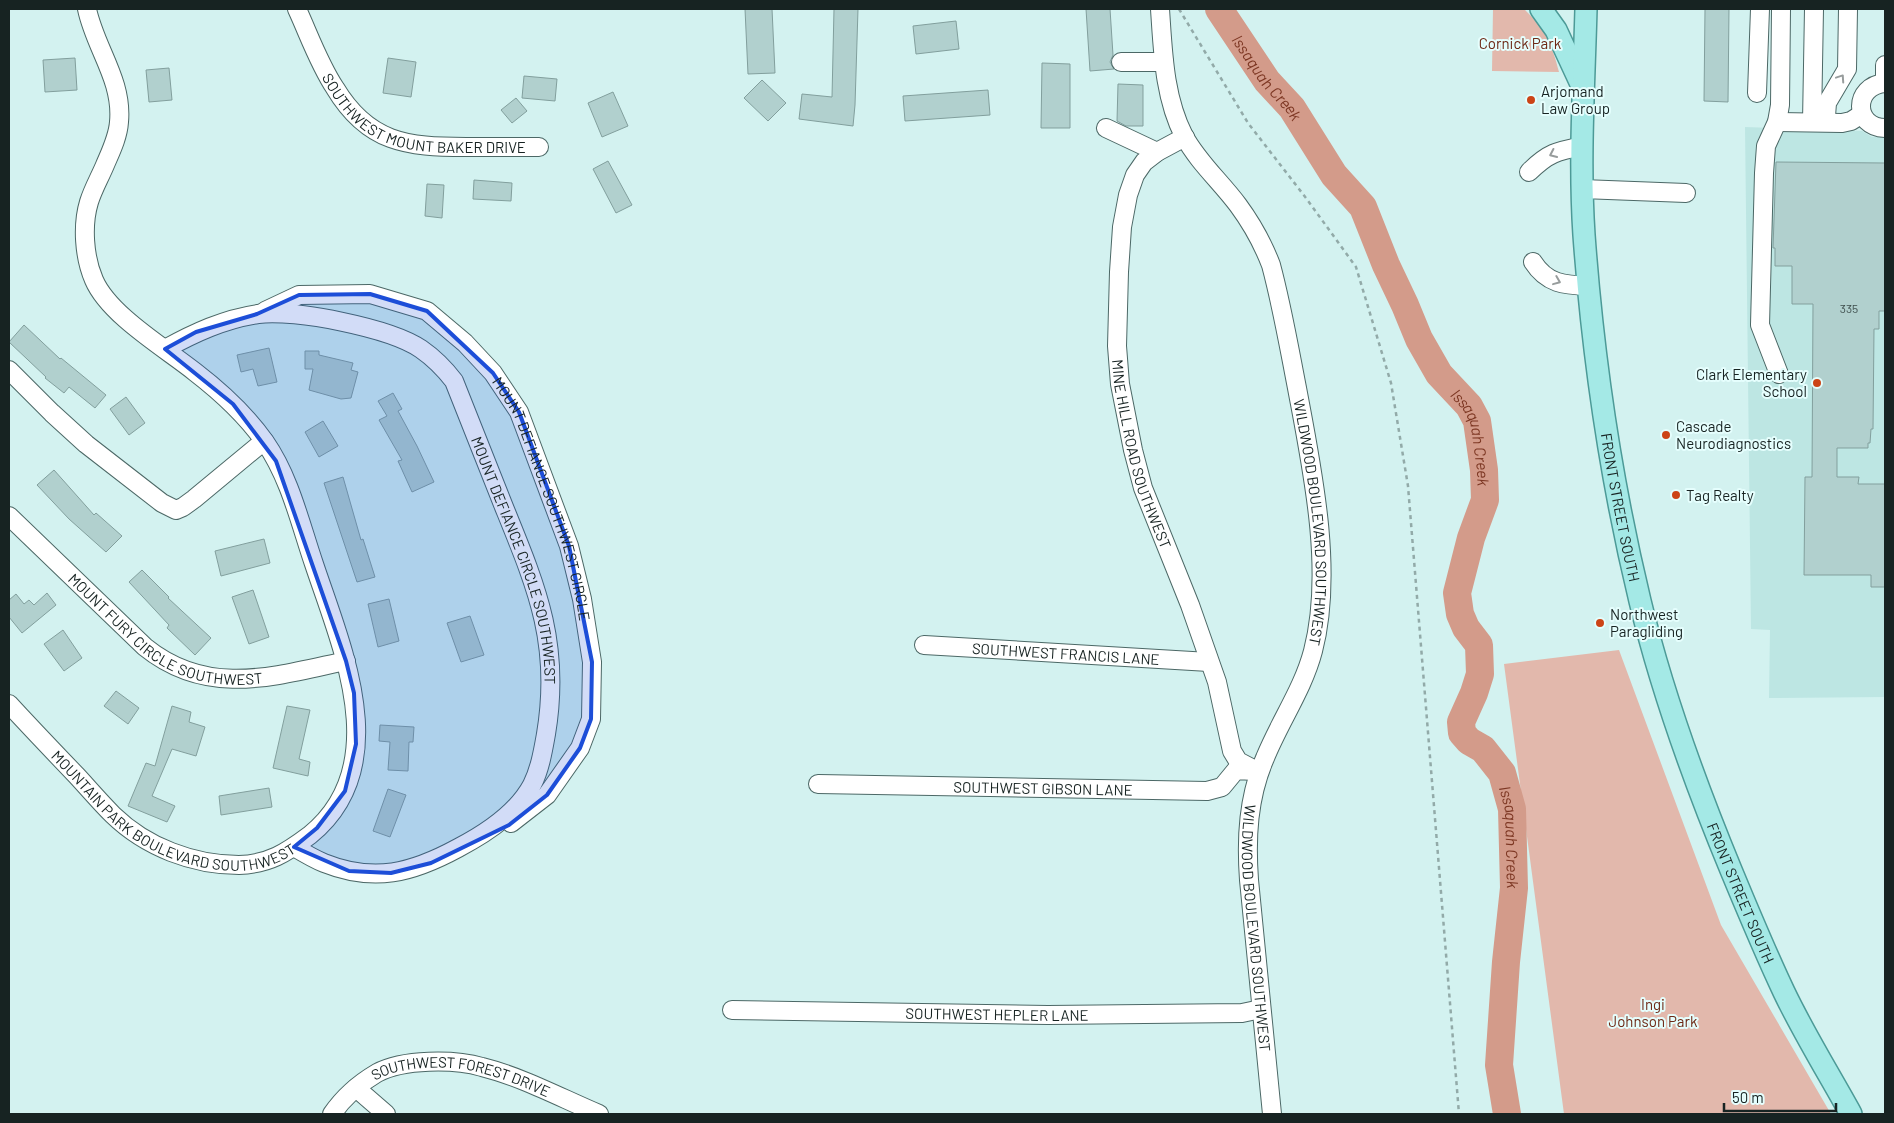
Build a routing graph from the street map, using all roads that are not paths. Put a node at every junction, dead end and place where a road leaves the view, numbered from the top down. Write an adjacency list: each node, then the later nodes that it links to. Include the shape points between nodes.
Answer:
1 (87, 9): 32 (street, MOUNTAIN PARK BOULEVARD SOUTHWEST, via 91,27 112,72 119,106 116,138 89,202 86,221 88,261 102,295)
2 (297, 9): 24 (street, SOUTHWEST MOUNT BAKER DRIVE, via 334,87 346,105 362,122 380,133 419,146)
3 (1160, 9): 11 (street, WILDWOOD BOULEVARD SOUTHWEST)
4 (1541, 9): 14 (main road, via 1556,30)
5 (1586, 9): 14 (main road, FRONT STREET SOUTH)
6 (1760, 9): 15 (street)
7 (1781, 9): 17 (street)
8 (1814, 9): 18 (street)
9 (1848, 9): 19 (street, one-way to 9, via 1826,116 1827,103 1847,69)
10 (1121, 62): 11 (street)
11 (1164, 62): 22 (street, WILDWOOD BOULEVARD SOUTHWEST, via 1173,107)
12 (1885, 65): 13 (street)
13 (1885, 83): 16 (street, via 1868,89 1863,96)
14 (1584, 90): 23 (main road, FRONT STREET SOUTH)
15 (1757, 92)
16 (1862, 114): 19 (street, via 1851,121); 21 (street, via 1867,122)
17 (1777, 122): 18 (street); 34 (street, via 1766,146 1760,325)
18 (1812, 122): 19 (street)
19 (1830, 122)
20 (1106, 128): 25 (street)
21 (1885, 128)
22 (1185, 137): 25 (street, MINE HILL ROAD SOUTHWEST); 41 (street, WILDWOOD BOULEVARD SOUTHWEST, via 1238,206 1263,244 1272,265 1306,436 1316,505 1323,582 1313,650 1300,688)
23 (1583, 146): 26 (street, one-way to 26, via 1558,151 1542,159); 27 (main road, FRONT STREET SOUTH)
24 (539, 147)
25 (1157, 152): 39 (street, MINE HILL ROAD SOUTHWEST, via 1144,162 1135,176 1122,228 1117,346 1120,384 1132,450 1143,488)
26 (1529, 172)
27 (1582, 189): 28 (street); 30 (main road, FRONT STREET SOUTH)
28 (1686, 193)
29 (1533, 262): 30 (street, one-way to 30, via 1541,274 1561,284)
30 (1588, 286): 52 (main road, FRONT STREET SOUTH, via 1621,516 1640,603 1680,738 1711,822 1785,994)
31 (257, 314): 32 (street, MOUNT DEFIANCE CIRCLE SOUTHWEST, via 196,332); 43 (street, MOUNT DEFIANCE CIRCLE SOUTHWEST, via 300,315 393,336 426,352 454,381 534,580 546,627 552,682 542,758 532,785 505,817); 43 (street, MOUNT DEFIANCE SOUTHWEST CIRCLE, via 298,295 370,294 427,311 465,343 493,373 519,412 569,546 582,599 592,662 591,718 580,748 547,795 509,825)
32 (165, 349): 35 (street, MOUNTAIN PARK BOULEVARD SOUTHWEST, via 233,404)
33 (9, 370): 35 (street, via 86,444 162,503 176,510 194,499)
34 (1779, 374)
35 (264, 440): 38 (street, MOUNTAIN PARK BOULEVARD SOUTHWEST, via 289,489)
36 (9, 516): 38 (street, MOUNT FURY CIRCLE SOUTHWEST, via 145,647 177,669 220,678 267,678)
37 (924, 645): 39 (street, SOUTHWEST FRANCIS LANE)
38 (346, 661): 44 (street, MOUNTAIN PARK BOULEVARD SOUTHWEST, via 354,693 356,744 345,790 334,809)
39 (1209, 662): 41 (street, MINE HILL ROAD SOUTHWEST, via 1235,758)
40 (9, 704): 44 (street, MOUNTAIN PARK BOULEVARD SOUTHWEST, via 115,817 150,842 187,858 228,865 268,861)
41 (1259, 772): 42 (street, SOUTHWEST GIBSON LANE, via 1236,770 1222,787 1207,790); 45 (street, WILDWOOD BOULEVARD SOUTHWEST, via 1251,804 1247,854)
42 (818, 784)
43 (475, 840): 44 (street, MOUNT DEFIANCE CIRCLE SOUTHWEST, via 431,863 373,874 323,863)
44 (294, 848)
45 (1261, 1009): 46 (street, SOUTHWEST HEPLER LANE, via 1242,1013 1048,1015); 51 (street, WILDWOOD BOULEVARD SOUTHWEST)
46 (732, 1010)
47 (356, 1088): 48 (street, SOUTHWEST FOREST DRIVE); 49 (street); 50 (street, SOUTHWEST FOREST DRIVE, via 378,1072 397,1066 460,1063 498,1071)
48 (332, 1114)
49 (386, 1114)
50 (599, 1114)
51 (1272, 1114)
52 (1851, 1114)

